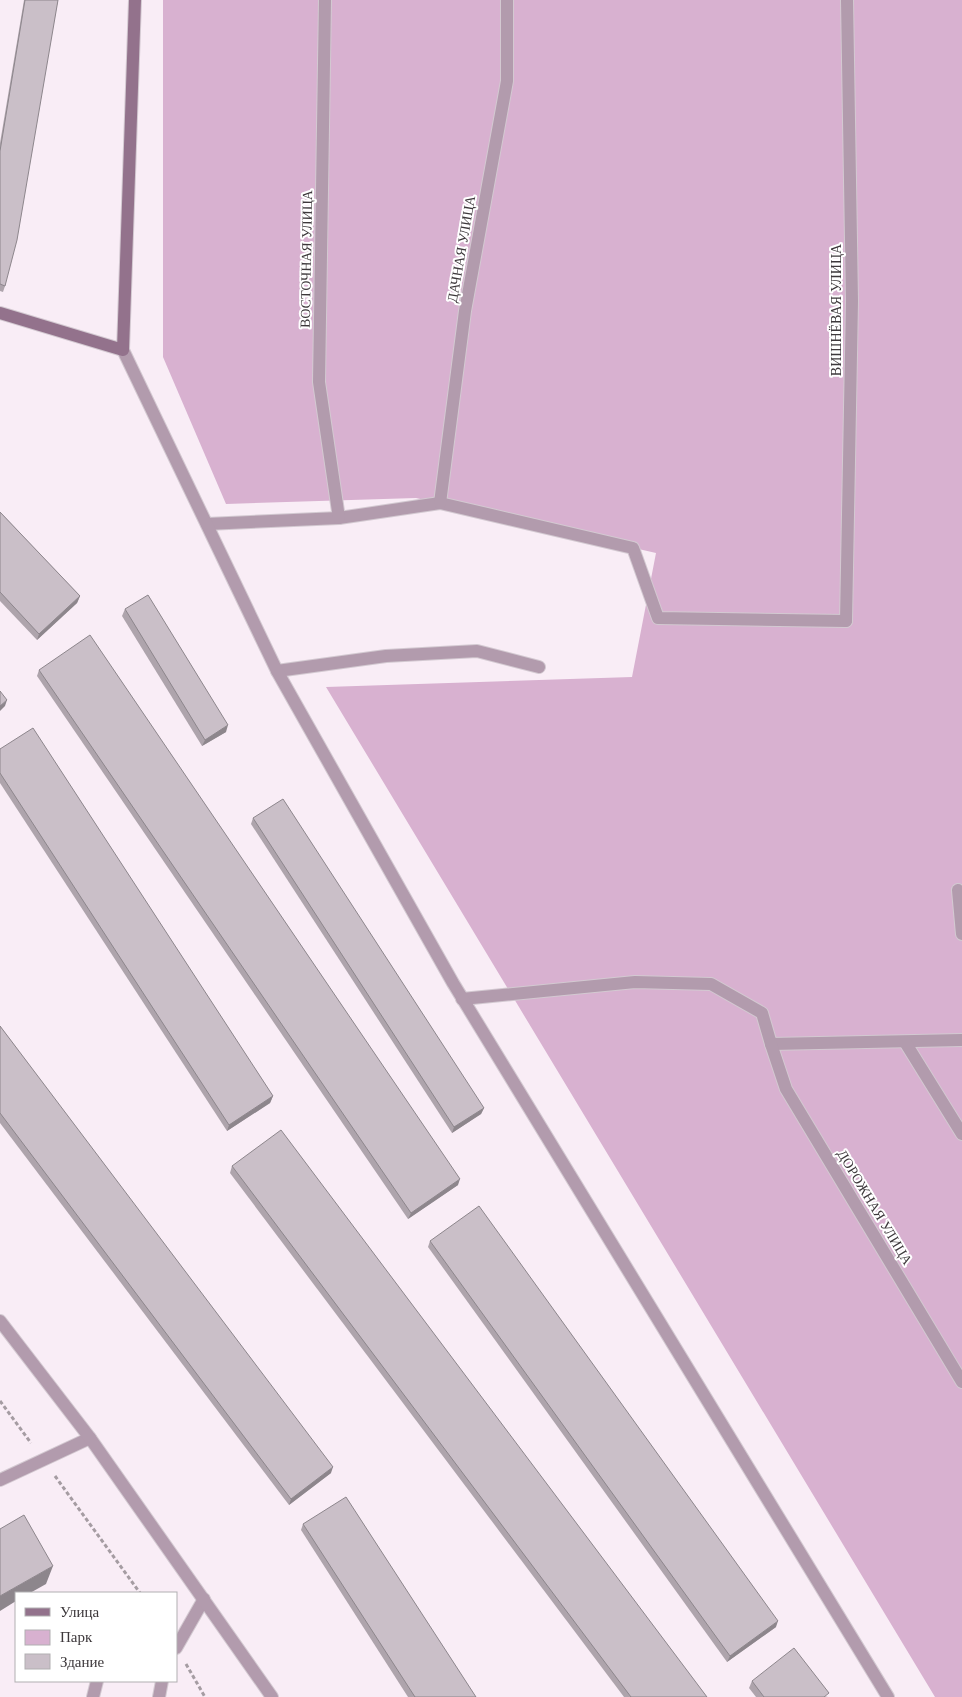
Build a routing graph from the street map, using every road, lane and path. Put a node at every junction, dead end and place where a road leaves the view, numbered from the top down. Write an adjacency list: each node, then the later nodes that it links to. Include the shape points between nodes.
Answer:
1 (135, 0): 6 (main road)
2 (325, 0): 8 (street, ВОСТОЧНАЯ УЛИЦА, via 319,382)
3 (507, 0): 7 (street, ДАЧНАЯ УЛИЦА, via 507,81 465,311)
4 (847, 0): 7 (street, ВИШНЁВАЯ УЛИЦА, via 852,302 846,621 658,618 633,548)
5 (0, 313): 6 (main road)
6 (123, 350): 9 (street)
7 (440, 504): 8 (street)
8 (339, 518): 9 (street)
9 (207, 524): 11 (street)
10 (539, 667): 11 (street, via 477,651 386,656)
11 (277, 671): 14 (street)
12 (958, 890): 13 (street)
13 (962, 934)
14 (462, 999): 17 (street, ДОРОЖНАЯ УЛИЦА, via 635,982 711,984 762,1013); 34 (street)
15 (962, 1040): 16 (street)
16 (905, 1042): 17 (street); 18 (street)
17 (771, 1044): 20 (street, ДОРОЖНАЯ УЛИЦА, via 786,1089)
18 (962, 1134)
19 (0, 1322): 22 (street)
20 (962, 1382)
21 (0, 1401): 23 (path)
22 (90, 1438): 23 (street); 26 (street)
23 (43, 1460): 24 (street); 25 (path)
24 (0, 1480)
25 (139, 1592)
26 (204, 1600): 27 (street); 33 (street)
27 (179, 1652): 32 (path)
28 (97, 1682): 30 (street)
29 (162, 1682): 31 (street)
30 (92, 1697)
31 (159, 1697)
32 (205, 1697)
33 (272, 1697)
34 (888, 1697)

